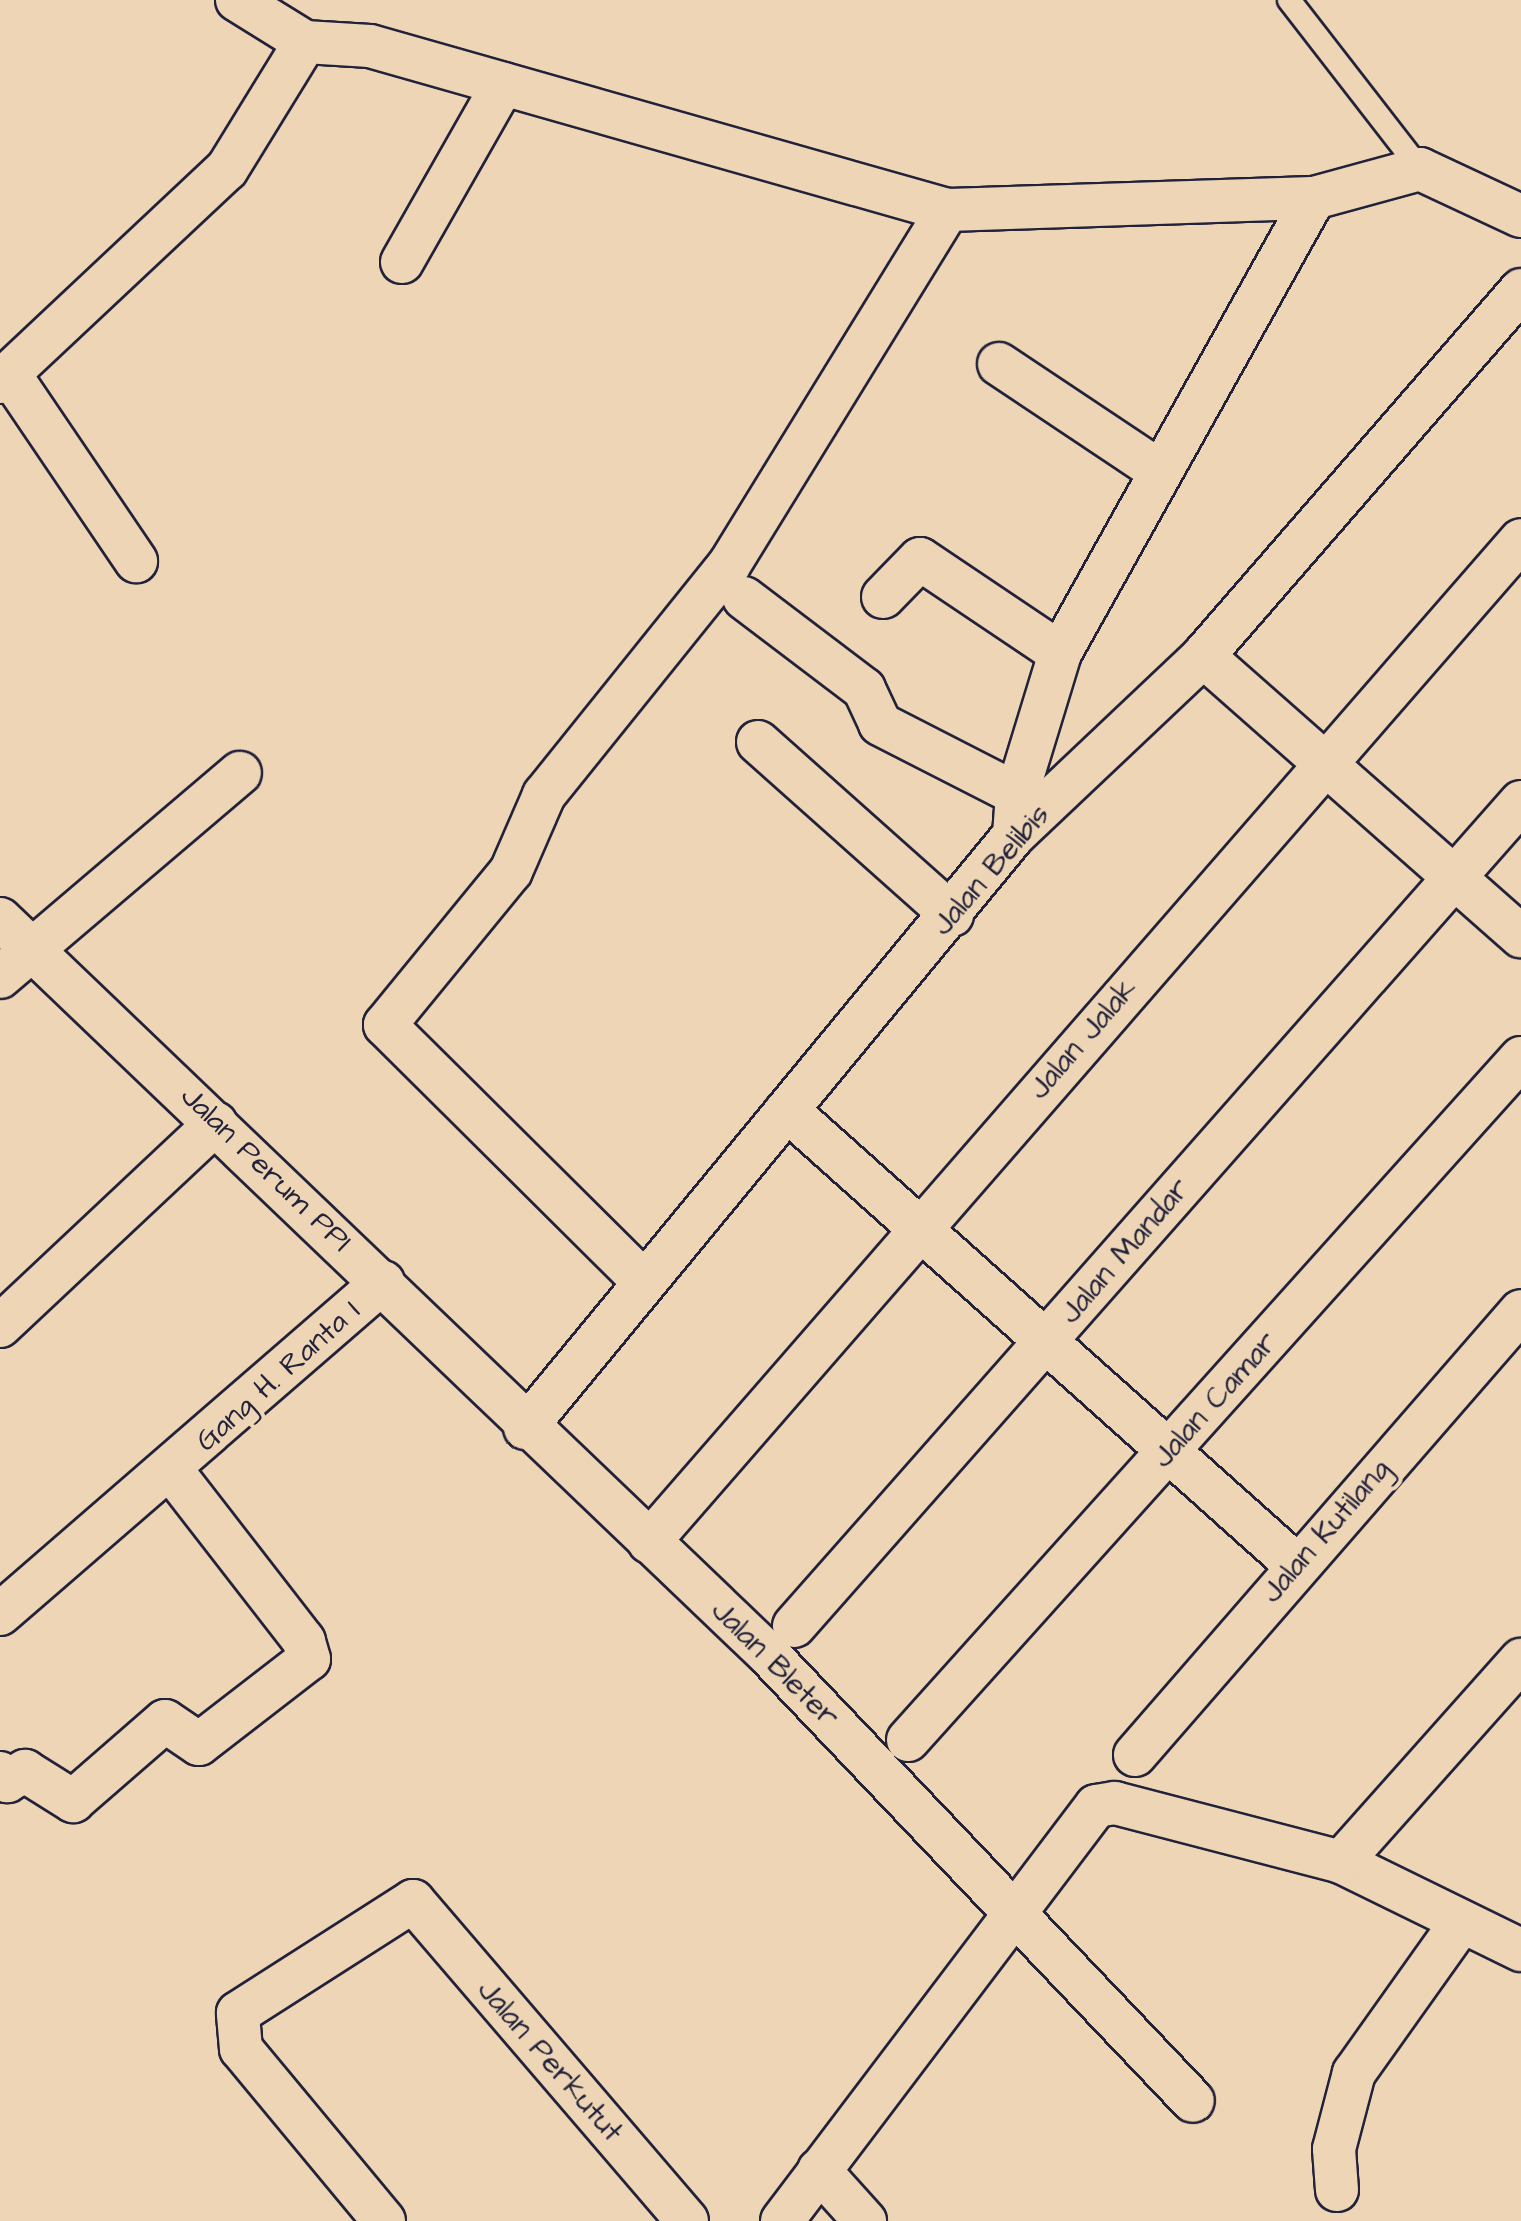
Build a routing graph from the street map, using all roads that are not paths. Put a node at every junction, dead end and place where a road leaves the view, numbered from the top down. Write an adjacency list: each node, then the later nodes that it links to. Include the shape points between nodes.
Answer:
1 (237, 0): 3 (street)
2 (1288, 0): 5 (lane)
3 (305, 42): 4 (street, via 370,46); 12 (street, via 227,169)
4 (503, 84): 7 (street); 9 (street)
5 (1420, 169): 6 (street); 8 (street)
6 (1314, 198): 7 (street); 13 (street)
7 (947, 210): 35 (street, via 728,566 544,795 511,871 384,1026)
8 (1521, 216)
9 (402, 262)
10 (1521, 290): 19 (street, Jalan Belibis)
11 (999, 364): 13 (street)
12 (5, 378): 15 (street)
13 (1155, 468): 18 (street)
14 (1521, 540): 21 (street, Jalan Jalak)
15 (136, 561)
16 (744, 598): 24 (street, via 864,689 880,724)
17 (883, 598): 18 (street, via 920,560)
18 (1060, 653): 24 (street)
19 (1203, 656): 21 (street); 24 (street, Jalan Belibis)
20 (758, 742): 26 (street)
21 (1324, 760): 25 (street); 33 (street, Jalan Jalak)
22 (240, 772): 29 (street)
23 (1521, 802): 25 (street, Jalan Mandar)
24 (1016, 814): 26 (street, Jalan Belibis)
25 (1455, 875): 28 (street); 38 (street, Jalan Mandar)
26 (952, 916): 31 (street, Jalan Belibis)
27 (0, 919): 29 (street, Jalan Perum PPI)
28 (1521, 936)
29 (15, 963): 32 (street, Jalan Perum PPI)
30 (1521, 1058): 40 (street, Jalan Camar)
31 (788, 1110): 33 (street); 35 (street, Jalan Belibis)
32 (216, 1123): 34 (street, Jalan Perum PPI); 37 (street)
33 (920, 1228): 38 (street); 42 (street, Jalan Jalak)
34 (383, 1282): 39 (street, Jalan Perum PPI); 41 (street, Gang H. Ranta I)
35 (644, 1282): 39 (street, Jalan Belibis)
36 (1521, 1311): 43 (street, Jalan Kutilang)
37 (0, 1326)
38 (1046, 1341): 40 (street); 45 (street, Jalan Mandar)
39 (525, 1428): 42 (street, Jalan Bleter)
40 (1170, 1450): 43 (street); 47 (street, Jalan Camar)
41 (172, 1470): 44 (street, Gang H. Ranta I); 49 (street, Gang H. Ranta I, via 304,1641 308,1659 200,1744 160,1724 73,1801 25,1771)
42 (649, 1542): 51 (street, Jalan Bleter)
43 (1295, 1564): 48 (street, Jalan Kutilang)
44 (0, 1614)
45 (794, 1626)
46 (1521, 1660): 50 (street)
47 (908, 1740)
48 (1135, 1755)
49 (2, 1780)
50 (1340, 1862): 51 (street, via 1115,1803 1096,1806); 52 (street)
51 (1014, 1912): 54 (street, Jalan Bleter); 55 (street)
52 (1460, 1924): 53 (street); 56 (street, via 1354,2073 1334,2149)
53 (1521, 1950)
54 (1193, 2101)
55 (819, 2170): 59 (street); 60 (street)
56 (1336, 2190)
57 (384, 2221): 58 (street, Jalan Perkutut, via 242,2049 238,2013 413,1901)
58 (686, 2221)
59 (782, 2221)
60 (865, 2221)

